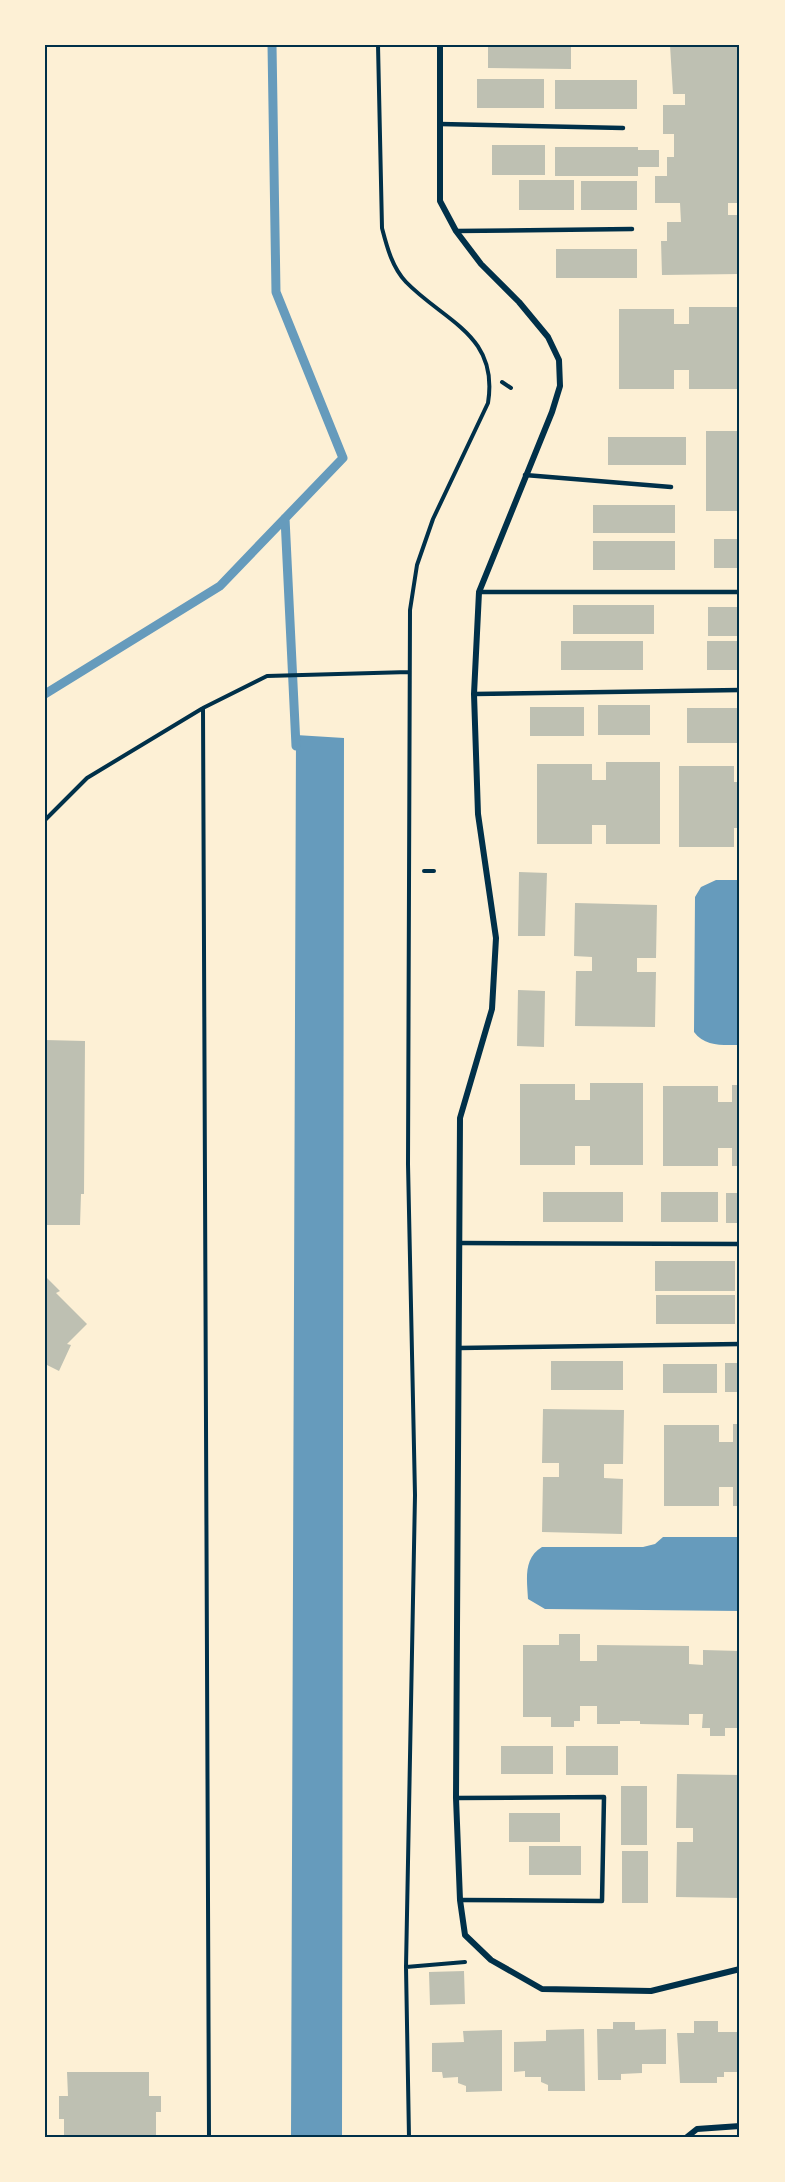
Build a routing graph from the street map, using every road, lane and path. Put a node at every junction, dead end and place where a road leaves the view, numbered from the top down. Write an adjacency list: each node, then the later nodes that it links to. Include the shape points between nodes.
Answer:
1 (378, 45): 13 (path, via 382,228 390,257 405,280 472,337 484,355 489,377 488,403 433,519 417,565 410,610)
2 (440, 45): 3 (street)
3 (440, 124): 4 (lane); 6 (street, via 440,201)
4 (623, 128)
5 (632, 229): 6 (lane)
6 (456, 231): 9 (street, via 548,337 559,360 560,386)
7 (502, 382): 8 (path)
8 (511, 388)
9 (525, 475): 10 (lane); 11 (street)
10 (671, 487)
11 (479, 592): 12 (lane); 15 (street)
12 (740, 592)
13 (409, 672): 16 (path, via 272,675); 27 (path, via 408,1164 415,1495)
14 (740, 690): 15 (lane)
15 (474, 694): 20 (street, via 478,814 496,938 492,1009 460,1118)
16 (203, 708): 17 (path, via 87,778); 30 (path)
17 (45, 820)
18 (424, 871): 19 (path)
19 (434, 871)
20 (460, 1243): 21 (lane); 23 (street)
21 (740, 1244)
22 (740, 1344): 23 (lane)
23 (459, 1348): 24 (street)
24 (456, 1798): 25 (street); 25 (lane, via 604,1797 602,1901)
25 (459, 1900): 26 (street, via 465,1935)
26 (491, 1960): 27 (path); 28 (street, via 542,1989 651,1991)
27 (406, 1967): 31 (path)
28 (740, 1969)
29 (740, 2126): 32 (street, via 697,2129)
30 (208, 2137)
31 (409, 2137)
32 (687, 2137)

